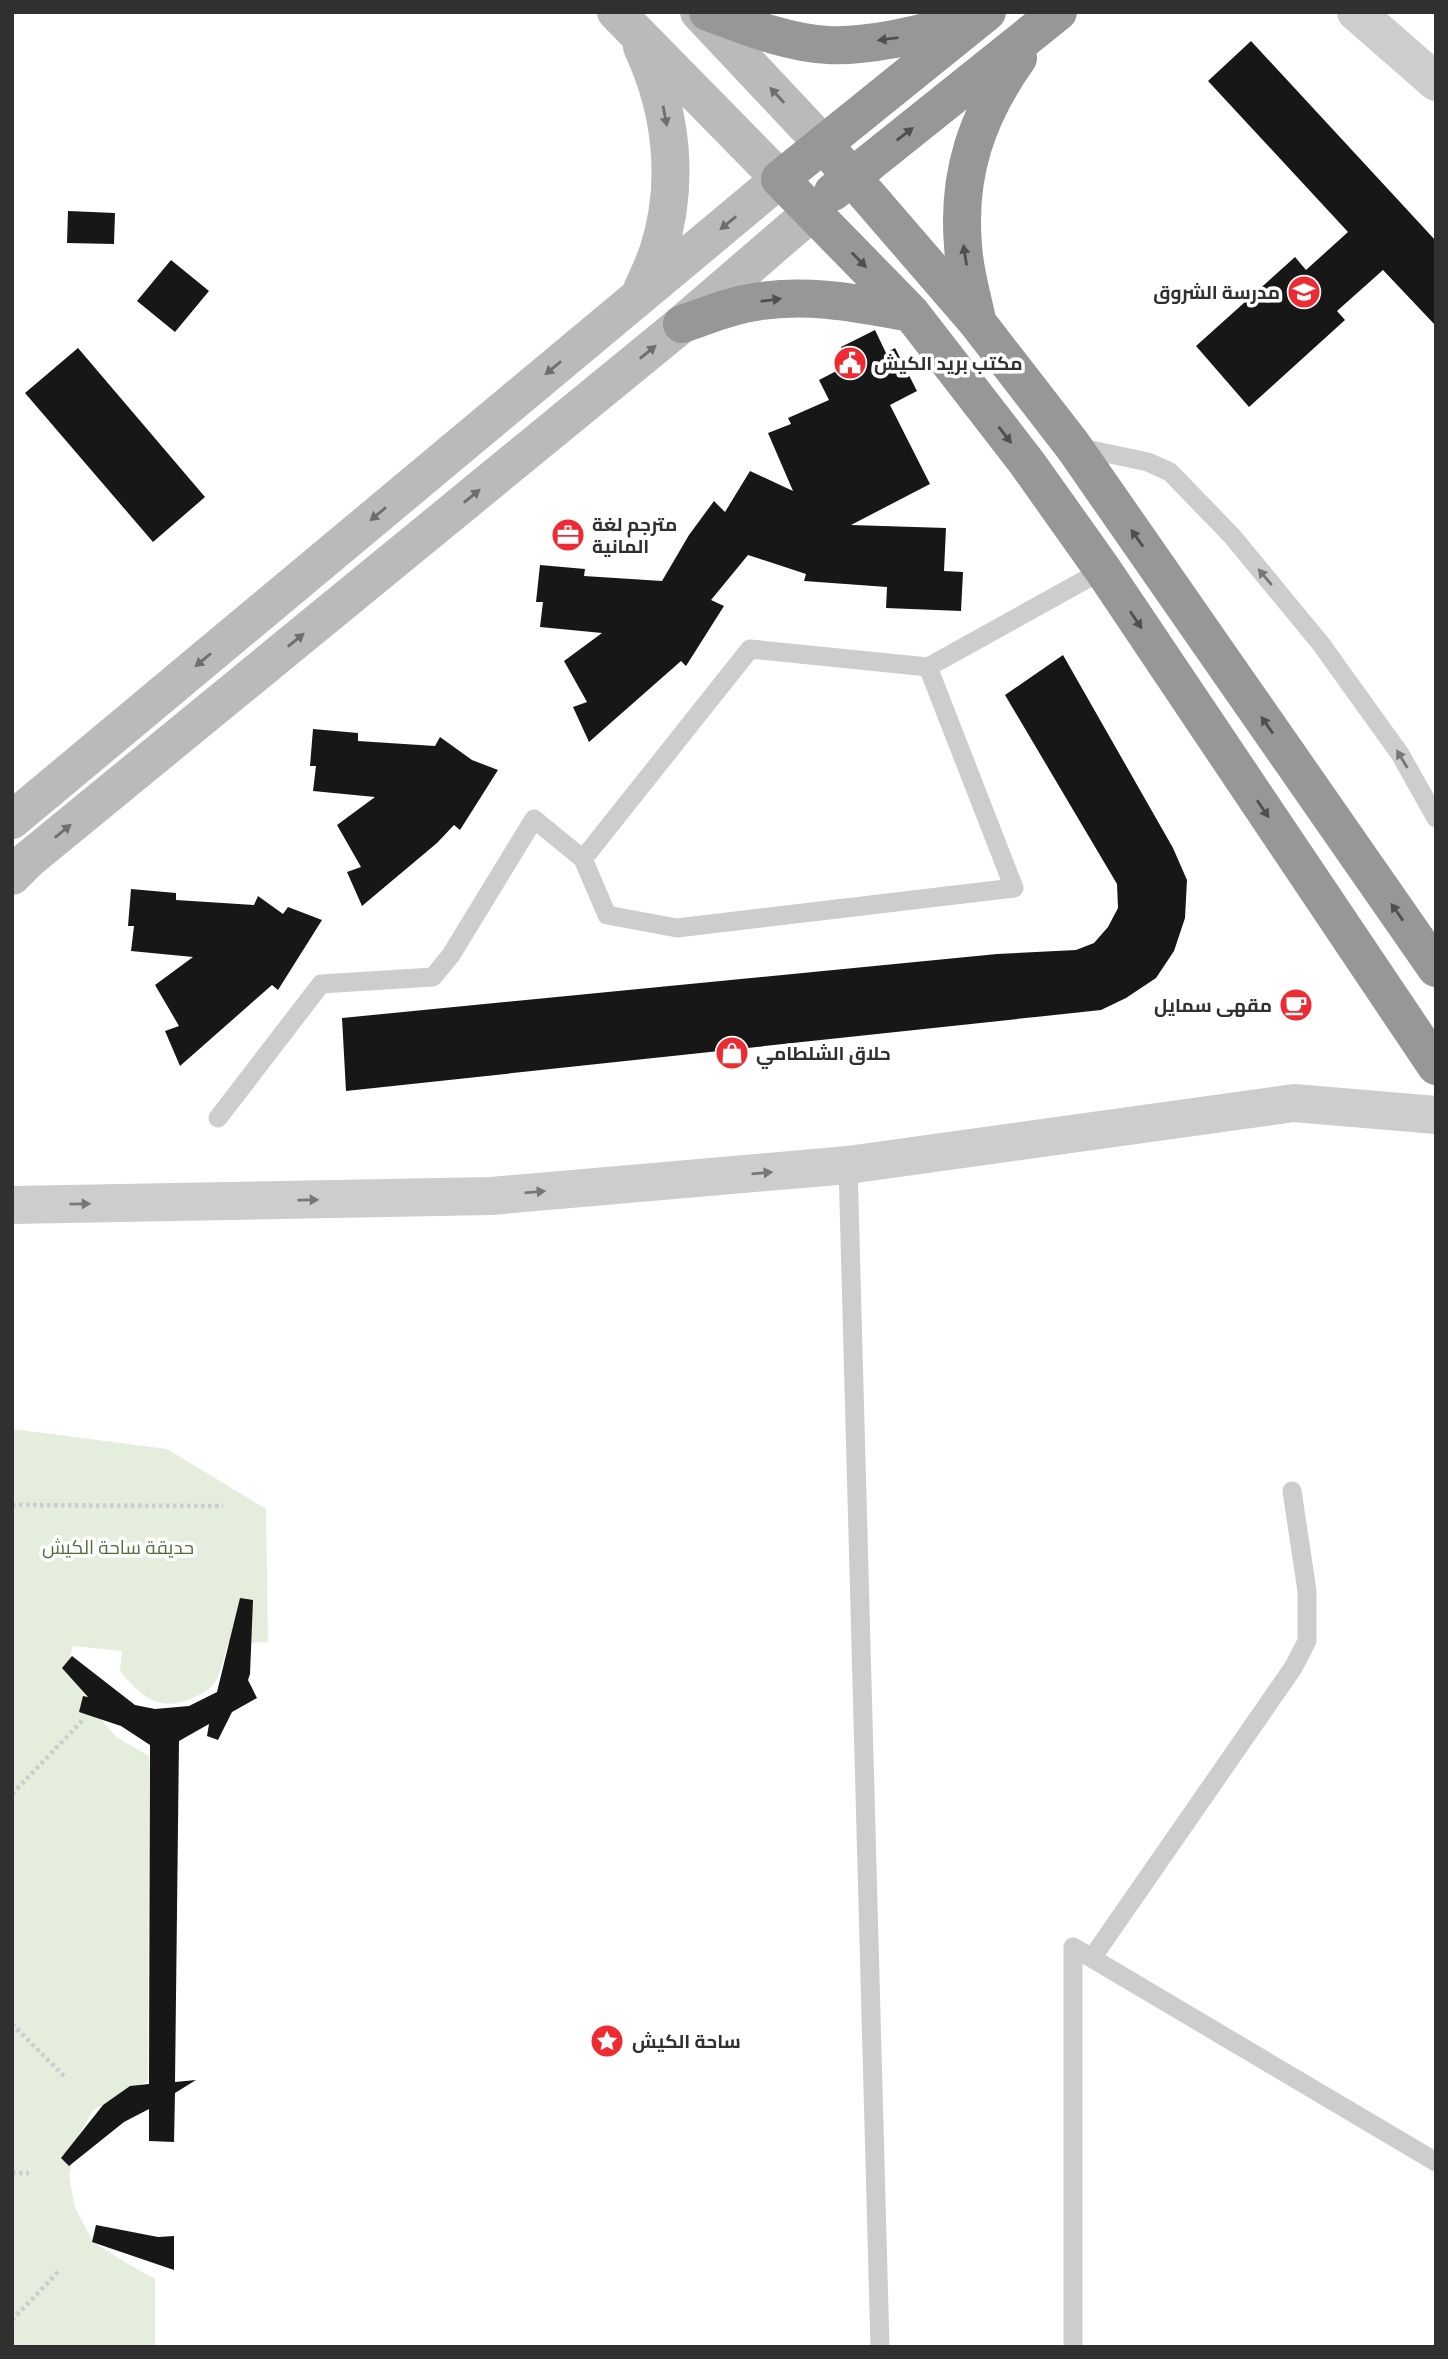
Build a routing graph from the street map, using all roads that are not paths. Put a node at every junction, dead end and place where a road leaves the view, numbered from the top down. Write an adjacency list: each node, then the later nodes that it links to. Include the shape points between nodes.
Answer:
1 (699, 12): 8 (main road, one-way to 1)
2 (708, 12): 4 (highway, one-way to 2, via 912,36 828,45 785,38)
3 (1356, 12): 7 (street)
4 (982, 16): 8 (highway)
5 (625, 21): 10 (main road); 12 (main road, one-way to 12, via 653,71 666,115 671,161 668,207 658,252)
6 (1047, 22): 9 (highway, one-way to 6); 14 (highway, one-way to 6, via 962,246 963,191 974,138 997,88)
7 (1429, 65)
8 (824, 145): 9 (highway); 10 (highway)
9 (851, 176): 11 (highway); 14 (highway)
10 (780, 179): 11 (highway); 12 (main road, one-way to 12)
11 (812, 212): 13 (highway, one-way to 13); 15 (main road)
12 (640, 295): 20 (main road, one-way to 20)
13 (911, 313): 15 (highway, one-way to 13, via 747,303 794,298 845,301); 17 (highway, one-way to 17)
14 (977, 322): 16 (highway)
15 (682, 324): 22 (main road, one-way to 15)
16 (1073, 446): 19 (lane, one-way to 16, via 1400,754 1321,644 1232,536 1170,472 1148,462); 23 (highway, one-way to 16)
17 (1103, 570): 18 (lane); 24 (highway, one-way to 24)
18 (928, 667): 21 (lane, via 750,649); 21 (lane, via 1014,888 677,928 607,915)
19 (1436, 818)
20 (12, 820)
21 (583, 859): 26 (lane, via 534,819 433,977 321,984)
22 (12, 876)
23 (1436, 968)
24 (1436, 1066)
25 (1436, 1115): 27 (street, via 1294,1103)
26 (218, 1118)
27 (848, 1165): 28 (street, one-way to 27, via 491,1196); 32 (lane)
28 (12, 1205)
29 (1292, 1491): 30 (lane, via 1307,1591 1307,1641 1293,1668)
30 (1092, 1958): 31 (lane); 33 (lane, via 1073,1947)
31 (1436, 2162)
32 (880, 2347)
33 (1073, 2347)

